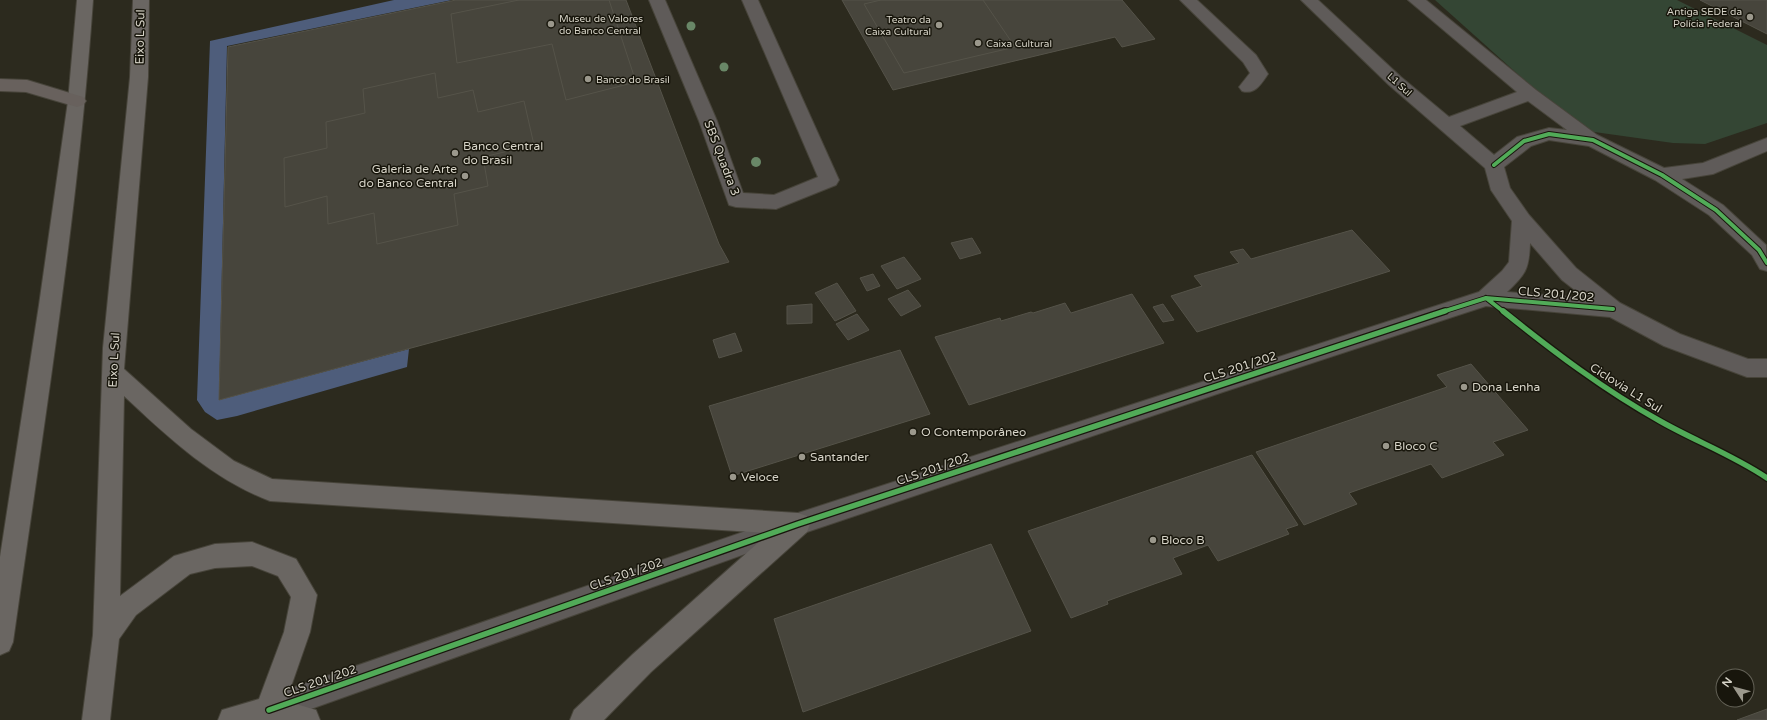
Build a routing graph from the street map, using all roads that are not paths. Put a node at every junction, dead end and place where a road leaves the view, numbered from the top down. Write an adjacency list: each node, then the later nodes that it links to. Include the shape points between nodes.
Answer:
1 (85, 0): 11 (main road)
2 (141, 0): 22 (main road, Eixo L Sul, via 139,77)
3 (657, 0): 4 (street, SBS Quadra 3, via 708,121 736,200 776,202 829,180)
4 (750, 0)
5 (1188, 0): 9 (street, via 1250,59 1259,74)
6 (1309, 0): 12 (street, L1 Sul)
7 (1416, 0): 10 (street)
8 (0, 85): 11 (highway, via 27,86)
9 (1248, 87)
10 (1530, 94): 12 (street); 13 (street)
11 (77, 101): 25 (main road, via 50,305)
12 (1446, 125): 15 (street, L1 Sul)
13 (1592, 140): 15 (street, via 1549,134 1524,140); 16 (street)
14 (1767, 144): 16 (street, via 1706,169)
15 (1494, 165): 17 (street, via 1501,190)
16 (1662, 175): 18 (street, via 1716,210)
17 (1522, 220): 19 (street, CLS 201/202, via 1519,264); 20 (street, via 1569,274)
18 (1764, 252)
19 (1486, 298): 20 (street, CLS 201/202); 24 (street, CLS 201/202)
20 (1612, 309): 21 (street, via 1672,340)
21 (1757, 368): 23 (street)
22 (113, 372): 24 (main road, via 189,440 226,468 270,490); 26 (main road, Eixo L Sul)
23 (1767, 381)
24 (798, 524): 27 (street, CLS 201/202); 31 (main road, via 642,663)
25 (1, 632)
26 (106, 635): 27 (main road, via 127,606 183,564 215,556 252,554 287,567 304,595 297,632); 28 (main road, Eixo L Sul)
27 (269, 710): 29 (main road, CLS 201/202); 30 (main road)
28 (96, 720)
29 (232, 720)
30 (306, 720)
31 (584, 720)

